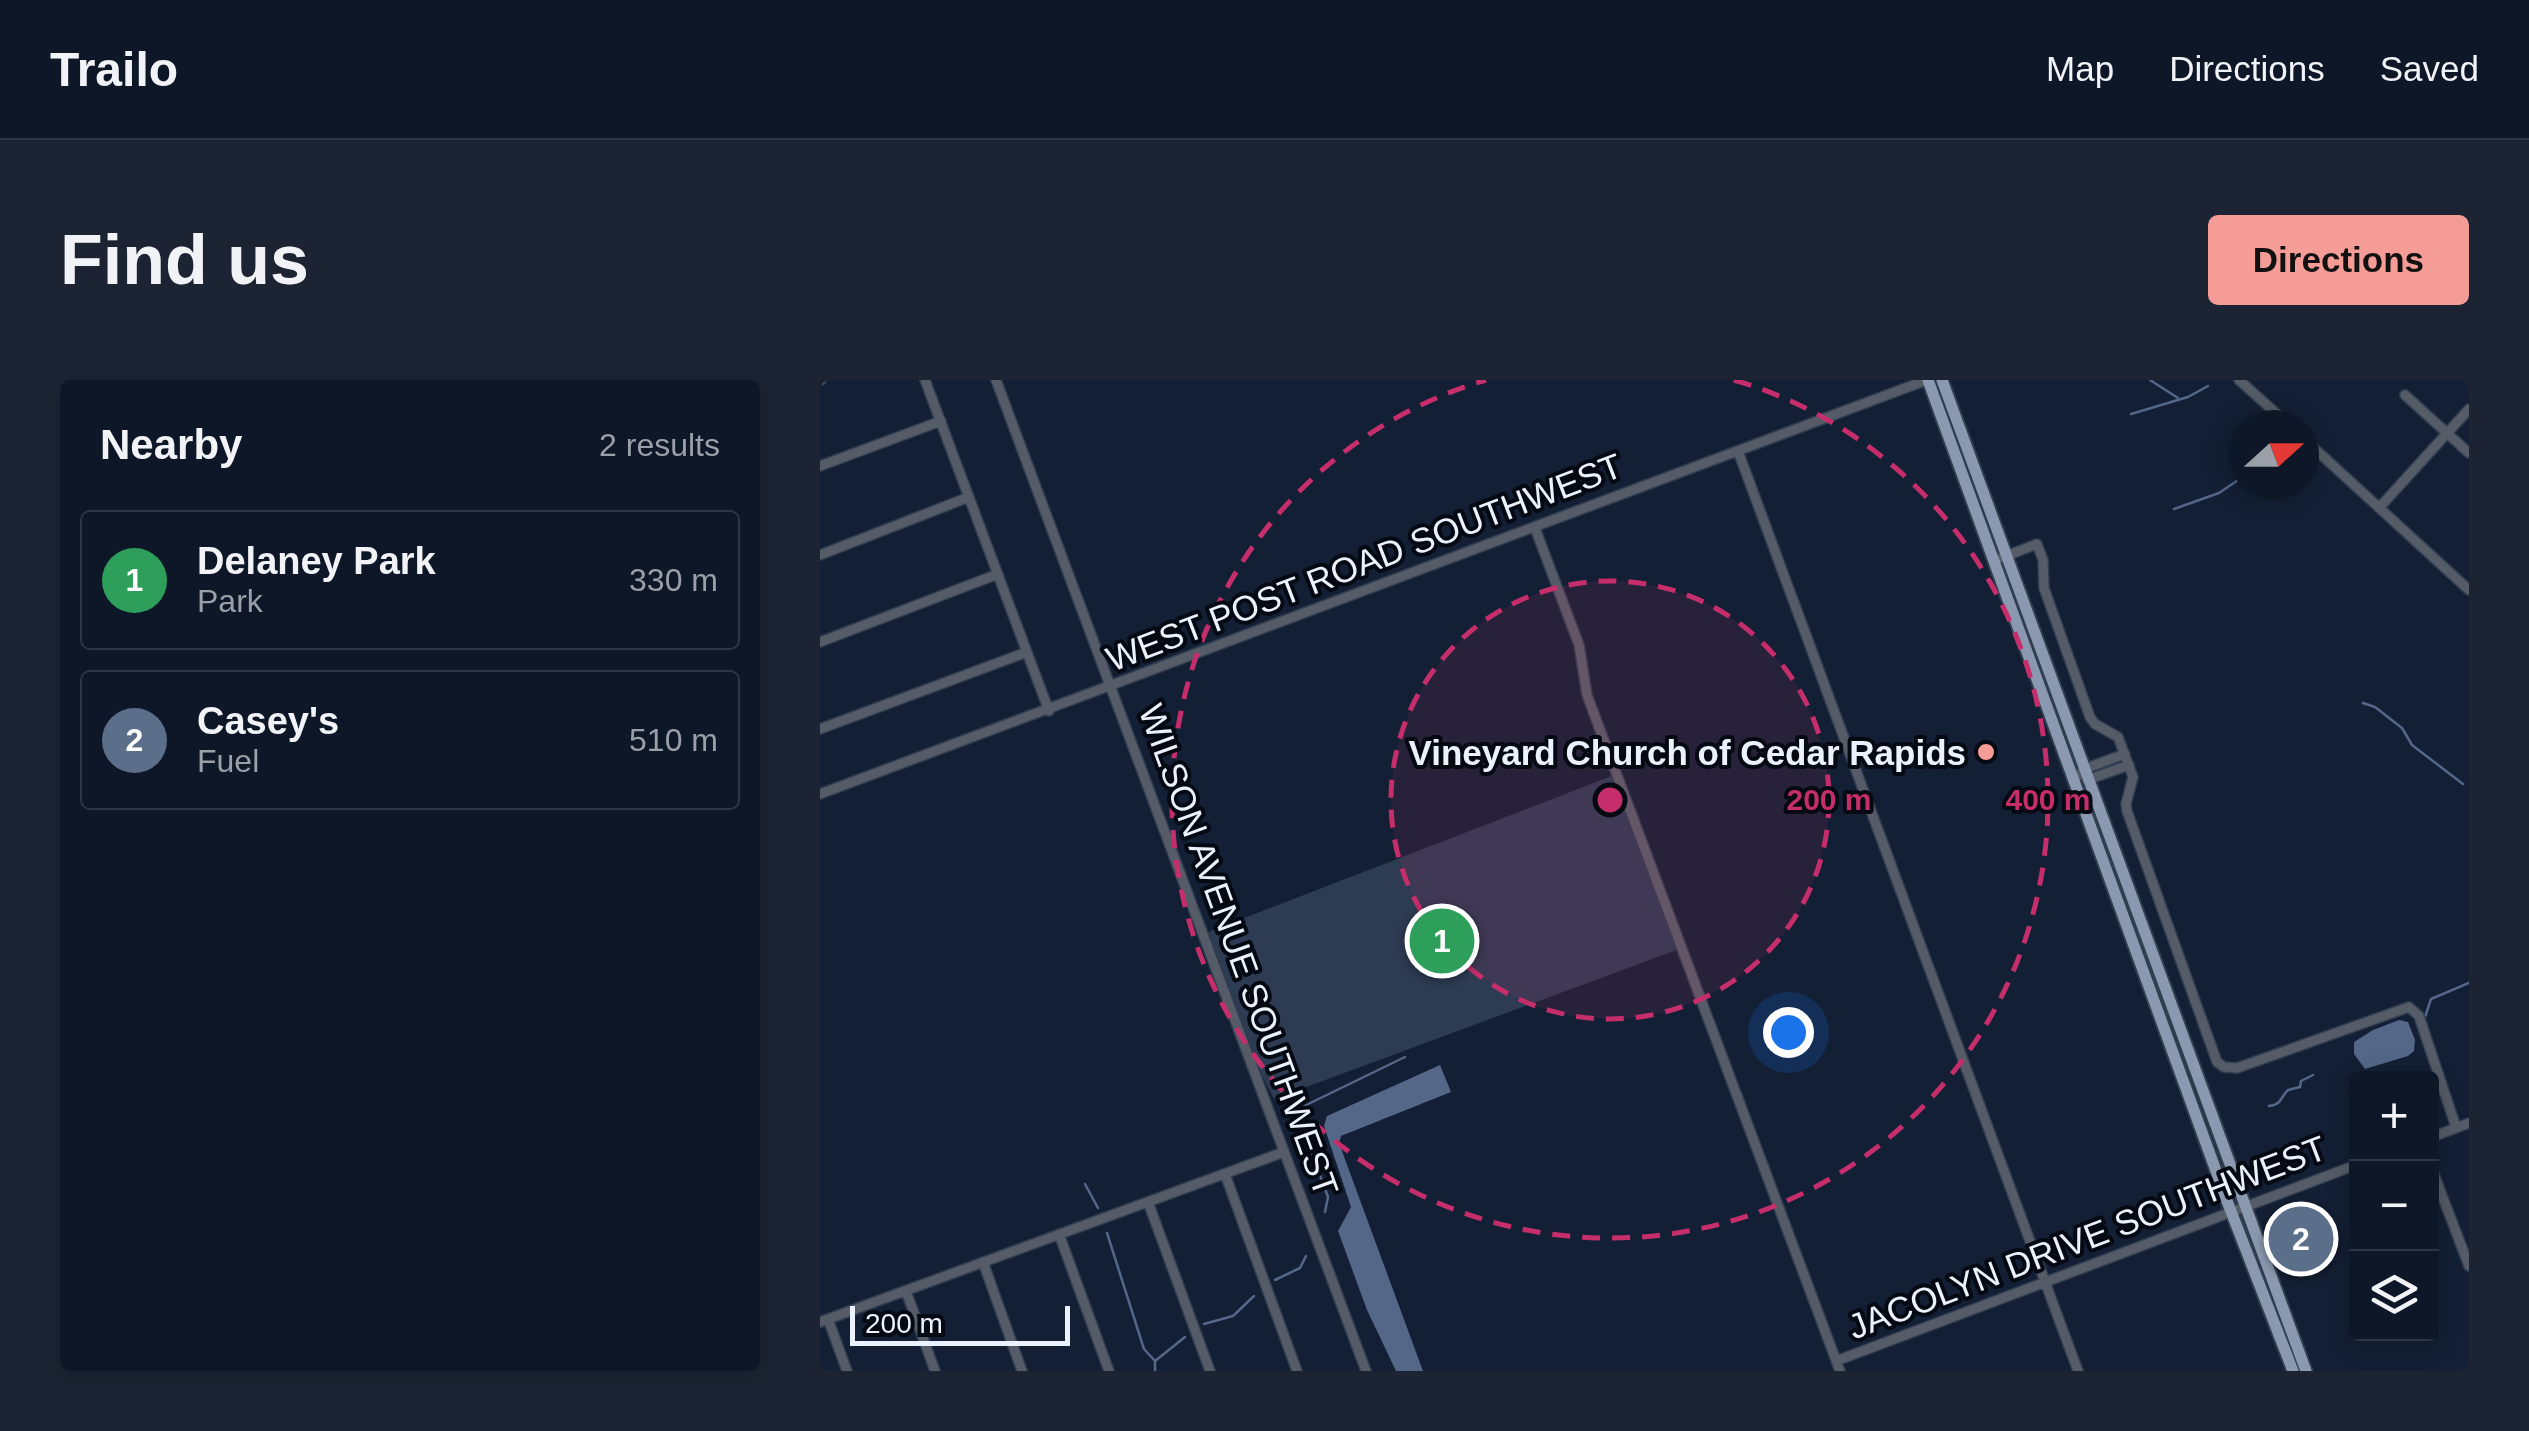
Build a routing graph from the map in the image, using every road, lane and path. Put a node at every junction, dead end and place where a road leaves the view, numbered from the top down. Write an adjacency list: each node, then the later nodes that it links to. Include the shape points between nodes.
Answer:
1 (926, 380): 9 (street)
2 (996, 380): 24 (street, WILSON AVENUE SOUTHWEST)
3 (1928, 380): 11 (street, WEST POST ROAD SOUTHWEST); 19 (main road)
4 (1942, 380): 19 (main road)
5 (2240, 380): 7 (street)
6 (2405, 395): 10 (street)
7 (2273, 410)
8 (2469, 410): 10 (street)
9 (941, 421): 14 (street); 15 (street)
10 (2446, 434): 13 (street); 16 (street)
11 (1738, 451): 17 (street, WEST POST ROAD SOUTHWEST); 44 (street)
12 (2319, 453): 16 (street)
13 (2469, 454)
14 (820, 466)
15 (969, 498): 18 (street); 20 (street)
16 (2379, 508): 21 (street)
17 (1535, 528): 24 (street, WEST POST ROAD SOUTHWEST); 47 (street, via 1579,644 1588,696)
18 (820, 554)
19 (2000, 558): 27 (street, via 2037,544 2044,588 2090,717 2118,737); 28 (main road); 29 (main road)
20 (998, 574): 22 (street); 23 (street)
21 (2468, 588)
22 (820, 642)
23 (1027, 652): 25 (street); 26 (street)
24 (1111, 687): 25 (street, WEST POST ROAD SOUTHWEST); 34 (street, WILSON AVENUE SOUTHWEST)
25 (1049, 711): 30 (street, WEST POST ROAD SOUTHWEST)
26 (820, 729)
27 (2127, 760): 28 (street); 32 (street, via 2133,777 2127,812 2218,1062 2237,1068 2409,1007 2419,1016)
28 (2086, 775): 29 (street); 39 (main road)
29 (2074, 780): 40 (main road)
30 (820, 794)
31 (2469, 1122): 32 (street)
32 (2456, 1127): 33 (street)
33 (2439, 1134)
34 (1284, 1152): 36 (street); 54 (street, WILSON AVENUE SOUTHWEST)
35 (2349, 1168): 39 (street, JACOLYN DRIVE SOUTHWEST)
36 (1225, 1174): 38 (street); 53 (street)
37 (2439, 1187): 43 (street)
38 (1148, 1202): 41 (street); 52 (street)
39 (2244, 1207): 40 (street, JACOLYN DRIVE SOUTHWEST); 56 (main road)
40 (2232, 1212): 44 (street, JACOLYN DRIVE SOUTHWEST); 56 (main road, via 2281,1340)
41 (1059, 1234): 42 (street); 51 (street)
42 (982, 1262): 45 (street); 50 (street)
43 (2469, 1266)
44 (2045, 1282): 47 (street, JACOLYN DRIVE SOUTHWEST); 55 (street)
45 (906, 1291): 46 (street); 49 (street)
46 (824, 1321): 48 (street)
47 (1838, 1366)
48 (848, 1371)
49 (936, 1371)
50 (1022, 1371)
51 (1110, 1371)
52 (1210, 1371)
53 (1298, 1371)
54 (1366, 1371)
55 (2078, 1371)
56 (2300, 1371)

